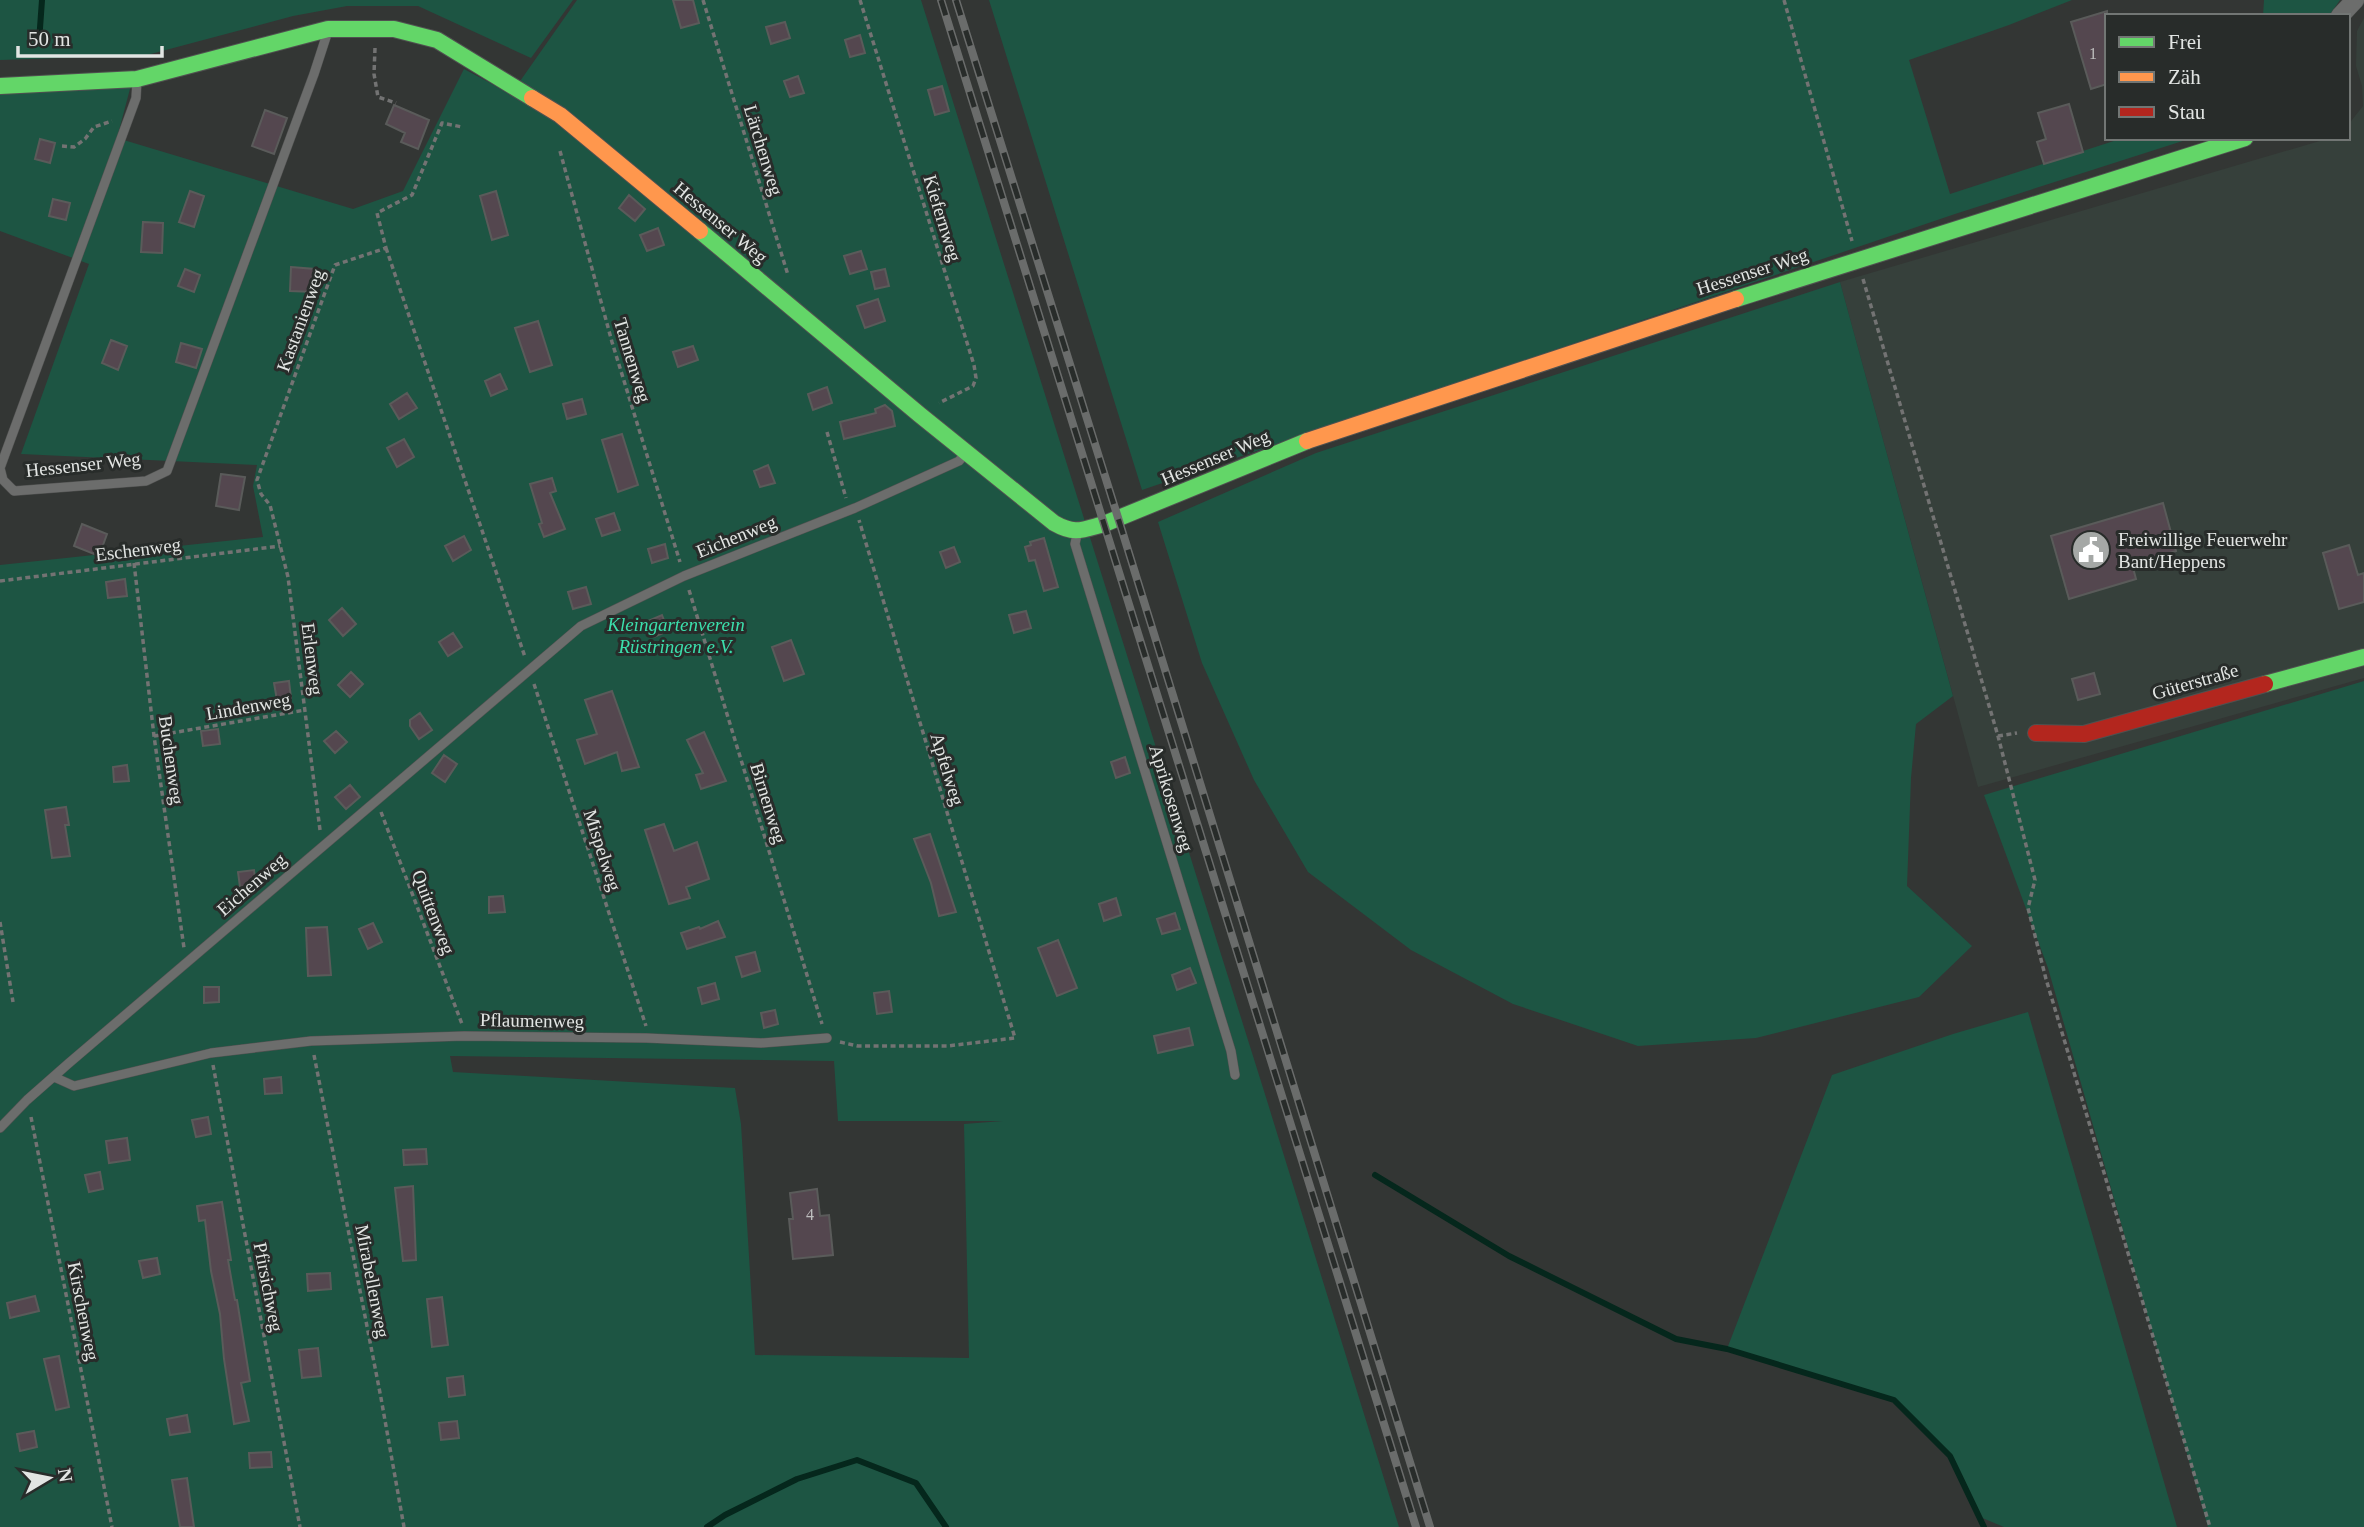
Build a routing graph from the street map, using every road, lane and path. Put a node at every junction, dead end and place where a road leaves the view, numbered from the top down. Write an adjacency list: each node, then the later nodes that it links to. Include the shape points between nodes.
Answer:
1 (703, 0): 18 (path, Lärchenweg, via 794,294)
2 (860, 0): 19 (path, Kiefernweg, via 976,378 973,386)
3 (1784, 0): 17 (path)
4 (2355, 0): 5 (street)
5 (2342, 14)
6 (328, 29): 7 (street, Hessenser Weg); 8 (street, Hessenser Weg); 10 (lane, Hessenser Weg, via 167,471 146,481 14,491 3,480 0,468)
7 (376, 29): 11 (path, via 378,97); 18 (street, Hessenser Weg, via 437,40 560,115)
8 (137, 79): 9 (street, Hessenser Weg); 10 (lane, Hessenser Weg)
9 (0, 86)
10 (136, 98): 14 (path, via 110,123 94,127 74,148)
11 (396, 103)
12 (461, 127): 16 (path, via 442,123 412,195 377,213)
13 (2239, 140): 17 (street, Hessenser Weg)
14 (62, 146)
15 (560, 151): 27 (path, Tannenweg, via 612,342)
16 (386, 247): 22 (path, Kastanienweg, via 335,265); 30 (path)
17 (1857, 260): 24 (street, Hessenser Weg, via 1308,441); 51 (path, via 1998,736 2035,880 2028,908 2046,979)
18 (791, 308): 19 (street, Hessenser Weg)
19 (920, 415): 21 (street, Hessenser Weg)
20 (827, 432): 23 (path, Apfelweg)
21 (967, 453): 23 (lane, Eichenweg, via 959,461); 24 (street, Hessenser Weg, via 1054,523)
22 (257, 480): 25 (path, Erlenweg, via 270,505)
23 (853, 509): 27 (lane, Eichenweg); 41 (path, Apfelweg, via 1015,1038 947,1046 858,1046)
24 (1077, 533): 44 (lane, Aprikosenweg, via 1075,544)
25 (280, 546): 26 (path, Eschenweg); 31 (path, Erlenweg)
26 (134, 563): 28 (path, Eschenweg); 33 (path, Buchenweg)
27 (684, 576): 30 (lane, Eichenweg, via 581,626); 41 (path, Birnenweg)
28 (0, 581)
29 (2364, 657): 32 (street, Güterstraße, via 2084,734)
30 (529, 670): 34 (lane, Eichenweg); 40 (path, Mispelweg, via 646,1023)
31 (305, 710): 33 (path, Lindenweg); 35 (path, Erlenweg)
32 (2036, 733)
33 (154, 736): 37 (path, Buchenweg)
34 (376, 799): 35 (lane, Eichenweg); 39 (path, Quittenweg)
35 (322, 846): 37 (lane, Eichenweg)
36 (0, 922): 38 (path)
37 (189, 960): 45 (lane, Eichenweg)
38 (13, 1002)
39 (464, 1036): 40 (lane, Pflaumenweg); 42 (lane, Pflaumenweg)
40 (646, 1038): 41 (lane, Pflaumenweg, via 761,1043)
41 (827, 1038)
42 (312, 1041): 43 (lane, Pflaumenweg); 50 (path, Mirabellenweg)
43 (211, 1053): 45 (lane, Pflaumenweg, via 74,1086); 49 (path, Pfirsichweg)
44 (1235, 1075)
45 (54, 1077): 46 (lane, Eichenweg)
46 (27, 1100): 47 (lane, Eichenweg); 48 (path, Kirschenweg)
47 (0, 1128)
48 (112, 1527)
49 (300, 1527)
50 (404, 1527)
51 (2210, 1527)

